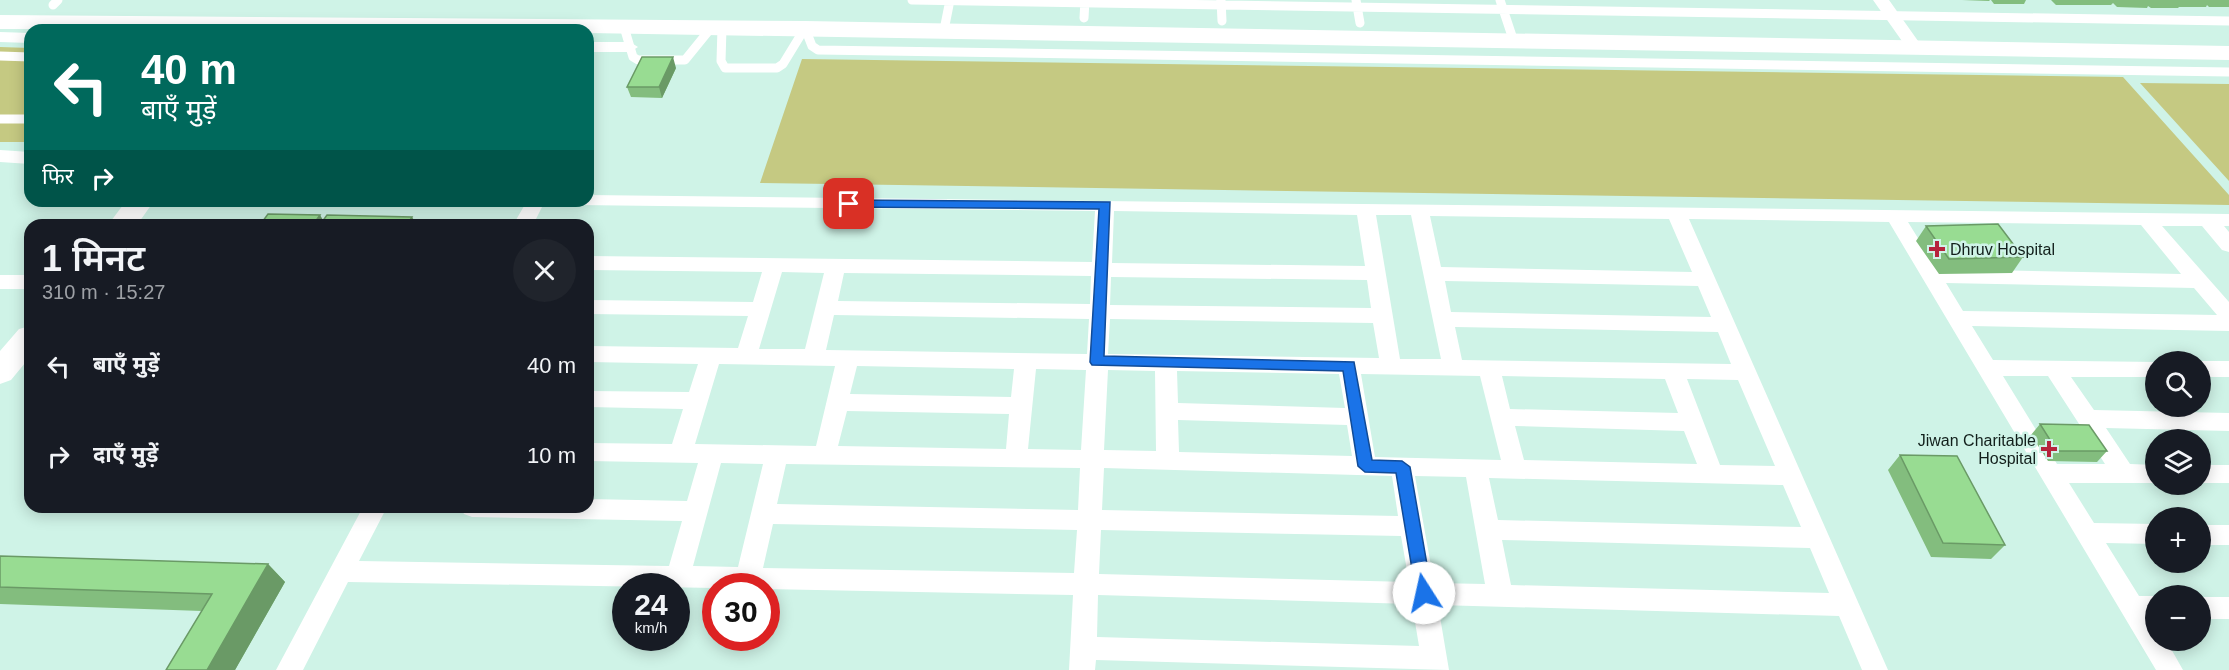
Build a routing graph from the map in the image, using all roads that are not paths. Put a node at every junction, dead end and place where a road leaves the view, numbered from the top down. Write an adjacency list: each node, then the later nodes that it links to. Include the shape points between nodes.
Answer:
1 (912, 0): 9 (lane)
2 (1500, 0): 14 (lane)
3 (1881, 0): 17 (street)
4 (56, 2): 5 (street); 10 (street)
5 (0, 4)
6 (1085, 7): 7 (street); 9 (street)
7 (1221, 9): 8 (street)
8 (1357, 10): 14 (street)
9 (947, 12): 10 (street); 14 (street); 16 (street)
10 (302, 15): 12 (street); 13 (street)
11 (2229, 21): 17 (lane)
12 (0, 22)
13 (457, 24)
14 (1509, 26): 17 (street); 17 (lane)
15 (716, 28): 16 (street); 16 (lane, via 725,68 770,69 783,64); 21 (street); 21 (lane, via 685,60 634,59)
16 (805, 28): 27 (lane, via 812,46 818,50)
17 (1904, 32): 19 (street); 24 (street)
18 (594, 34): 21 (street)
19 (2229, 36)
20 (0, 37): 22 (street)
21 (627, 37): 23 (street)
22 (24, 38)
23 (594, 45)
24 (2229, 53)
25 (0, 56): 26 (lane)
26 (24, 57)
27 (2229, 72)
28 (0, 119): 29 (lane)
29 (24, 119)
30 (0, 156): 31 (street)
31 (24, 158)
32 (594, 201): 33 (street)
33 (1106, 205): 35 (street); 47 (street)
34 (136, 207): 39 (street)
35 (1365, 208): 36 (street); 48 (street)
36 (1419, 209): 37 (street); 49 (street)
37 (1676, 212): 38 (street); 51 (street)
38 (1894, 215): 40 (street); 50 (street)
39 (127, 219)
40 (2146, 219): 41 (street); 52 (street)
41 (2207, 219): 42 (street); 43 (street)
42 (2229, 220)
43 (2229, 245)
44 (594, 262): 45 (street)
45 (774, 265): 46 (street); 57 (street)
46 (836, 266): 47 (street); 56 (street)
47 (1102, 270): 48 (street); 58 (street)
48 (1376, 273): 59 (street)
49 (1433, 274): 51 (street); 62 (street)
50 (1931, 276): 52 (street); 61 (street)
51 (1704, 279): 64 (street)
52 (2199, 281): 60 (street)
53 (0, 282): 54 (street)
54 (24, 282)
55 (594, 307): 57 (street)
56 (826, 308): 58 (street); 68 (street)
57 (760, 309): 67 (street)
58 (1099, 311): 59 (street); 71 (street)
59 (1383, 316): 74 (street)
60 (2229, 316)
61 (1957, 318): 63 (street); 77 (street)
62 (1443, 319): 64 (street); 75 (street)
63 (2229, 323)
64 (1724, 326): 83 (street)
65 (594, 354): 66 (street)
66 (711, 356): 67 (street); 85 (street)
67 (746, 356): 68 (street)
68 (814, 357): 69 (street)
69 (848, 358): 70 (street); 86 (street)
70 (1026, 361): 71 (street); 87 (street)
71 (1096, 362): 72 (street); 100 (street)
72 (1166, 363): 73 (street); 88 (street)
73 (1349, 366): 74 (street); 89 (street)
74 (1391, 366): 75 (street)
75 (1453, 367): 76 (street)
76 (1489, 368): 82 (street); 90 (street)
77 (1987, 368): 78 (street); 106 (street)
78 (2054, 368): 79 (street); 91 (street)
79 (2145, 369)
80 (2211, 369): 81 (street)
81 (2229, 369)
82 (1673, 371): 83 (street); 92 (street)
83 (1744, 372): 112 (street)
84 (594, 399): 85 (street)
85 (697, 401): 95 (street)
86 (837, 402): 87 (street); 98 (street)
87 (1021, 406): 99 (street)
88 (1167, 411): 89 (street); 101 (street)
89 (1357, 417): 102 (street)
90 (1501, 417): 92 (street); 105 (street)
91 (2087, 419): 93 (street); 108 (street)
92 (1692, 422): 107 (street)
93 (2229, 422)
94 (594, 452): 95 (street)
95 (681, 453): 96 (street)
96 (712, 453): 97 (street); 114 (street)
97 (777, 454): 98 (street); 116 (street)
98 (825, 455): 99 (street)
99 (1016, 458): 100 (street)
100 (1093, 459): 101 (street); 117 (street)
101 (1168, 461): 102 (street)
102 (1365, 466): 103 (street)
103 (1402, 467): 104 (street); 118 (street)
104 (1476, 469): 105 (street); 119 (street)
105 (1515, 470): 107 (street)
106 (2051, 473): 108 (street); 120 (street)
107 (1712, 474): 112 (street)
108 (2124, 474): 109 (street)
109 (2145, 474)
110 (2211, 474): 111 (street)
111 (2229, 474)
112 (1791, 476): 124 (street)
113 (594, 509): 114 (street)
114 (696, 511): 126 (street)
115 (372, 513): 125 (street)
116 (763, 514): 117 (street); 127 (street)
117 (1090, 519): 118 (street); 130 (street)
118 (1412, 526): 131 (street)
119 (1488, 530): 124 (street); 132 (street)
120 (2087, 533): 121 (street); 134 (street)
121 (2145, 534)
122 (2211, 534): 123 (street)
123 (2229, 535)
124 (1818, 538): 133 (street)
125 (341, 572): 128 (street); 139 (street)
126 (679, 573)
127 (749, 573)
128 (612, 576)
129 (780, 579): 130 (street)
130 (1086, 584): 131 (street); 137 (street)
131 (1424, 593): 132 (street); 138 (street)
132 (1500, 595): 133 (street)
133 (1847, 605): 140 (street)
134 (2144, 607): 141 (street)
135 (2211, 608): 136 (street)
136 (2229, 608)
137 (1082, 659): 138 (street)
138 (1436, 664)
139 (289, 670)
140 (1875, 670)
141 (2170, 670)

